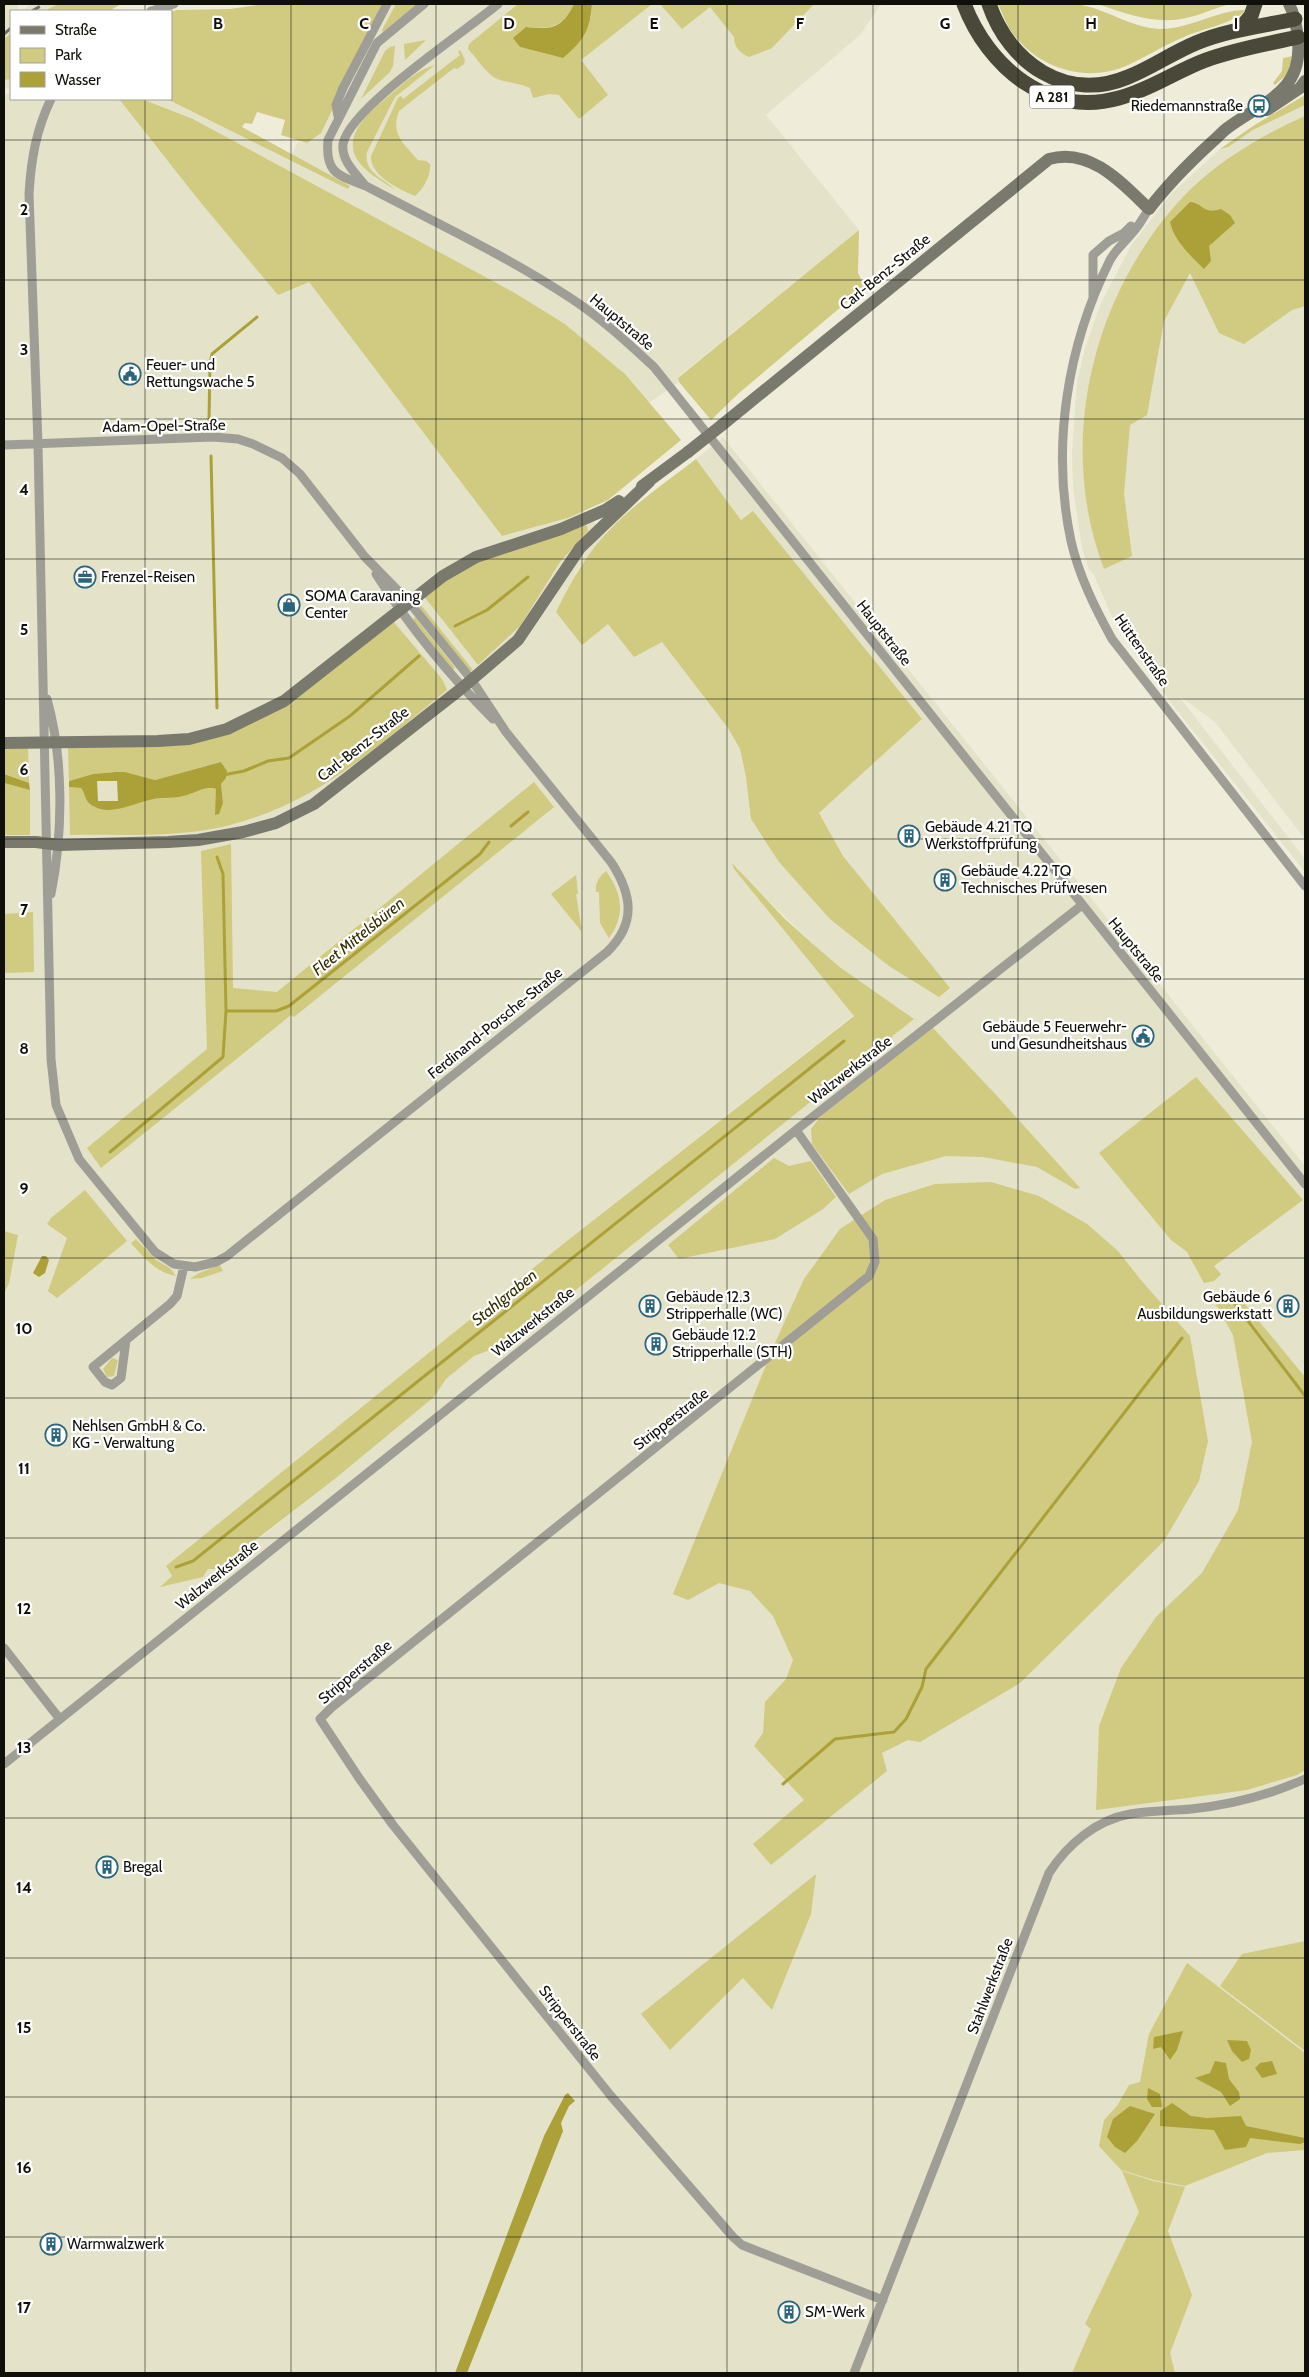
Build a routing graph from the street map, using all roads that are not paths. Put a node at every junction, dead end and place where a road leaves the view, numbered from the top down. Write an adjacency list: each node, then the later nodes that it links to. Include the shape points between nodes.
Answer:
1 (174, 4): 9 (street)
2 (388, 4): 11 (street)
3 (424, 4): 14 (street)
4 (498, 4): 19 (street, via 382,95 356,120 343,144 344,156)
5 (964, 4): 13 (highway, A 281, via 989,49 1012,75 1039,92 1086,103 1135,93 1222,54)
6 (989, 4): 12 (highway, A 281, via 1005,38 1027,62 1061,81 1087,86 1127,78 1196,43)
7 (1255, 4): 12 (highway, via 1251,16)
8 (1289, 4): 10 (street, Hüttenstraße)
9 (154, 10)
10 (1295, 19): 12 (highway, A 281); 13 (street, Hüttenstraße)
11 (375, 27): 14 (street); 17 (street, via 343,88 336,105)
12 (1239, 30)
13 (1298, 37): 18 (street, Hüttenstraße, via 1299,62 1287,85 1224,130)
14 (377, 43): 17 (street)
15 (1305, 81): 18 (street, Hüttenstraße, via 1283,101)
16 (51, 100): 22 (street, via 39,126 30,178)
17 (338, 116): 19 (street, Hauptstraße, via 328,140 326,158 331,168 344,178)
18 (1214, 141): 20 (street, Hüttenstraße, via 1173,178)
19 (366, 186): 35 (street, Hauptstraße, via 530,272 607,325 654,367)
20 (1149, 208): 21 (street, Hüttenstraße, via 1110,259); 21 (street, Hüttenstraße, via 1124,233 1109,241 1093,256); 24 (street, Carl-Benz-Straße, bridge, via 1103,168 1077,158 1048,159)
21 (1093, 300): 34 (street, Hüttenstraße, via 1074,359 1064,424 1067,516 1080,572 1098,613 1125,659)
22 (38, 444): 23 (street, Adam-Opel-Straße); 25 (street, Adam-Opel-Straße, via 214,437 253,444 282,458 300,474); 27 (street)
23 (4, 445)
24 (649, 482): 25 (street, Carl-Benz-Straße, via 605,510 561,529 476,557 443,576); 26 (street, Carl-Benz-Straße, via 580,548 518,640)
25 (404, 606): 26 (street, Ferdinand-Porsche-Straße); 29 (street, Carl-Benz-Straße, via 284,701 255,718 189,739)
26 (466, 683): 33 (street, Carl-Benz-Straße, via 314,804 276,823 243,832 178,842); 39 (street, Ferdinand-Porsche-Straße, via 622,879 628,910 620,936 607,952 227,1256 205,1265)
27 (43, 685): 28 (street); 29 (street)
28 (44, 742): 29 (street, Carl-Benz-Straße); 30 (street, Carl-Benz-Straße); 32 (street)
29 (58, 742): 33 (street)
30 (4, 743)
31 (4, 842): 32 (street, Carl-Benz-Straße)
32 (46, 844): 33 (street, Carl-Benz-Straße); 36 (street)
33 (59, 845): 36 (street)
34 (1305, 886)
35 (1082, 905): 37 (street, Walzwerkstraße); 38 (street, Hauptstraße)
36 (48, 911): 39 (street, via 50,1059 56,1105 79,1159 154,1252)
37 (796, 1130): 42 (street, Walzwerkstraße); 45 (street, Stripperstraße, via 873,1239 875,1262 869,1276 320,1719 394,1825 605,2088 733,2237 742,2245)
38 (1305, 1184)
39 (184, 1266): 40 (street, via 177,1296)
40 (126, 1340): 40 (street, via 93,1367 105,1382 112,1385 121,1378)
41 (4, 1648): 42 (street)
42 (59, 1718): 43 (street, Walzwerkstraße)
43 (4, 1764)
44 (1305, 1779): 45 (street, Stahlwerkstraße, via 1241,1801 1116,1818 1082,1837 1060,1857 1049,1873)
45 (882, 2300): 46 (street, Stahlwerkstraße)
46 (854, 2373)

